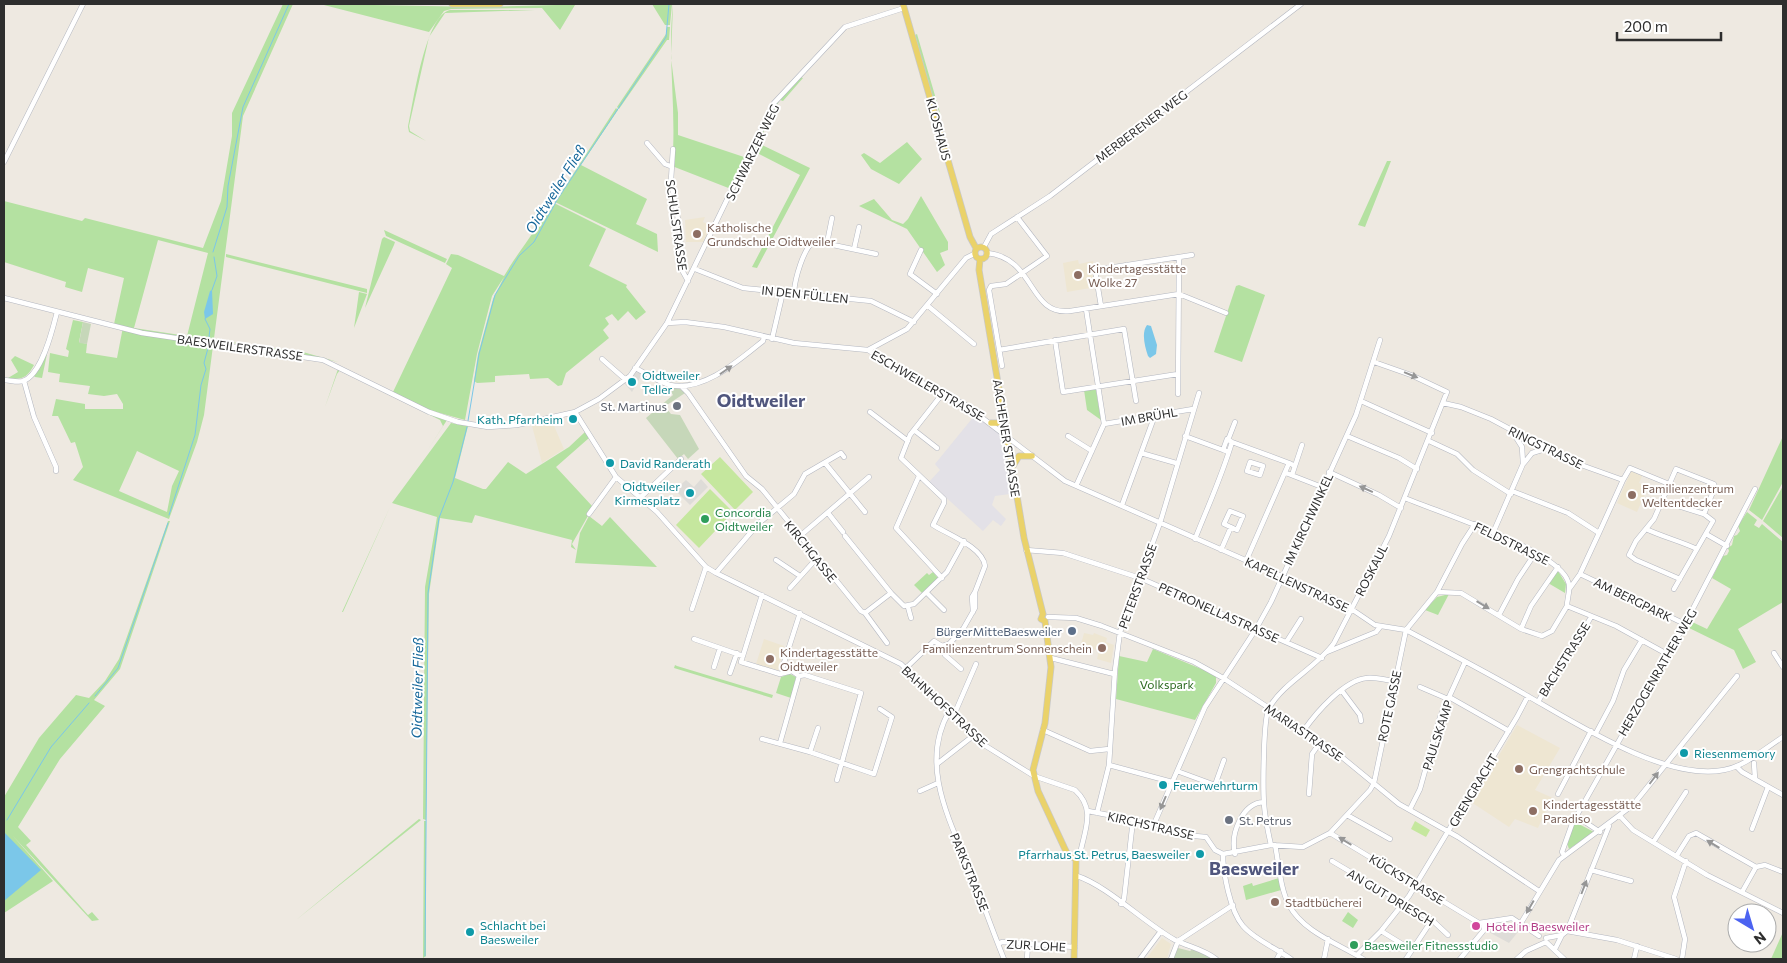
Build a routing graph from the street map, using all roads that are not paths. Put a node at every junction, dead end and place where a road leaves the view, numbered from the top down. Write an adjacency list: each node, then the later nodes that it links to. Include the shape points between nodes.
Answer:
1 (83, 4): 8 (street)
2 (452, 4): 3 (main road)
3 (500, 4)
4 (1301, 4): 10 (street, MERBERENER WEG, via 1050,196)
5 (903, 6): 15 (main road, KLOSHAUS); 22 (street, SCHWARZER WEG, via 844,27 774,103)
6 (647, 143): 9 (street, SCHULSTRASSE)
7 (673, 150): 9 (street, SCHULSTRASSE)
8 (4, 162)
9 (670, 166): 24 (street, SCHULSTRASSE, via 683,272)
10 (1017, 217): 17 (street, MERBERENER WEG, via 991,234); 23 (street, via 1048,256)
11 (832, 218): 13 (street)
12 (859, 227): 14 (street)
13 (827, 243): 14 (street); 26 (street, via 814,241 809,245)
14 (854, 249): 18 (street)
15 (975, 249): 17 (main road); 21 (main road); 27 (street)
16 (920, 250): 27 (street, via 910,274)
17 (986, 250): 21 (main road, via 986,257); 23 (street)
18 (876, 254)
19 (1192, 255): 20 (street)
20 (1179, 257): 28 (street); 31 (street, via 1096,270)
21 (980, 260): 66 (main road, AACHENER STRASSE)
22 (695, 269): 24 (street, SCHULSTRASSE); 25 (street, IN DEN FÜLLEN, via 743,288)
23 (1024, 272): 32 (street, via 1048,306 1064,311); 44 (street, via 1006,284 991,286 989,290)
24 (688, 282): 36 (street, SCHULSTRASSE)
25 (784, 292): 26 (street, IN DEN FÜLLEN); 39 (street)
26 (794, 292): 35 (street, IN DEN FÜLLEN, via 871,301)
27 (937, 294): 30 (street)
28 (1179, 294): 31 (street); 34 (street); 49 (street)
29 (4, 298): 33 (street, BAESWEILERSTRASSE)
30 (928, 306): 35 (street); 42 (street)
31 (1101, 306): 32 (street)
32 (1086, 308): 37 (street)
33 (57, 312): 52 (street, via 45,352 31,376); 63 (street, BAESWEILERSTRASSE, via 142,333 323,360 429,412 466,423 517,425)
34 (1226, 313)
35 (914, 322): 43 (street)
36 (667, 323): 38 (street, ESCHWEILERSTRASSE, via 724,327); 48 (street)
37 (1090, 334): 40 (street); 53 (street, via 1124,329); 55 (street)
38 (764, 337): 39 (street, ESCHWEILERSTRASSE); 54 (street, one-way to 38, via 721,374)
39 (772, 339): 43 (street, ESCHWEILERSTRASSE)
40 (1055, 340): 44 (street); 55 (street, via 1064,392)
41 (1380, 340): 46 (street, IM KIRCHWINKEL)
42 (974, 344)
43 (868, 350): 56 (street, ESCHWEILERSTRASSE)
44 (999, 350): 47 (street)
45 (602, 359): 51 (street)
46 (1374, 362): 60 (street, IM KIRCHWINKEL); 61 (street, ROSKAUL, one-way to 61, via 1447,392)
47 (1002, 366)
48 (635, 368): 51 (street); 54 (street, via 668,384)
49 (1178, 374): 53 (street); 58 (street)
50 (4, 380): 52 (street)
51 (626, 380): 63 (street)
52 (24, 381): 99 (street, via 34,417)
53 (1133, 381): 55 (street); 59 (street)
54 (681, 386): 117 (street, KIRCHGASSE, via 746,476)
55 (1098, 387): 69 (street)
56 (943, 393): 68 (street, ESCHWEILERSTRASSE); 70 (street)
57 (1199, 393): 62 (street, PETERSTRASSE)
58 (1178, 394)
59 (1136, 401)
60 (1361, 401): 72 (street); 76 (street, IM KIRCHWINKEL)
61 (1443, 402): 71 (street, RINGSTRASSE, via 1469,410); 72 (street, ROSKAUL)
62 (1193, 409): 65 (street, IM BRÜHL); 75 (street, PETERSTRASSE)
63 (575, 412): 104 (street, BAHNHOFSTRASSE)
64 (870, 412): 77 (street)
65 (1155, 415): 69 (street, IM BRÜHL); 87 (street)
66 (1004, 419): 68 (main road); 73 (main road, AACHENER STRASSE)
67 (1235, 422): 78 (street)
68 (991, 423): 73 (street, ESCHWEILERSTRASSE)
69 (1104, 424): 84 (street, IM BRÜHL)
70 (914, 430): 77 (street); 81 (street)
71 (1512, 431): 83 (street, RINGSTRASSE, via 1527,436); 95 (street, via 1522,447)
72 (1432, 433): 79 (street, ROSKAUL)
73 (1007, 436): 88 (street, KAPELLENSTRASSE); 98 (main road, AACHENER STRASSE)
74 (1068, 436): 84 (street)
75 (1185, 436): 82 (street); 92 (street, PETERSTRASSE)
76 (1347, 436): 97 (street); 100 (street, IM KIRCHWINKEL)
77 (908, 441): 103 (street, via 900,458)
78 (1230, 441): 82 (street); 85 (street); 86 (street)
79 (1428, 441): 97 (street, ROSKAUL); 111 (street, via 1457,454 1473,470)
80 (1302, 445): 96 (street)
81 (937, 448)
82 (1223, 450): 85 (street)
83 (1548, 450): 95 (street, via 1532,452); 106 (street, RINGSTRASSE)
84 (1092, 451): 108 (street, IM BRÜHL)
85 (1229, 452): 131 (street, via 1220,482)
86 (1260, 452): 93 (street); 94 (street)
87 (1142, 453): 92 (street); 116 (street)
88 (1032, 456): 98 (main road, via 1016,458); 108 (street, KAPELLENSTRASSE)
89 (844, 457): 91 (street, via 841,453)
90 (681, 459): 113 (street)
91 (825, 463): 112 (street); 117 (street, via 805,474 794,494)
92 (1176, 463): 123 (street, PETERSTRASSE)
93 (1289, 463): 96 (street); 101 (street)
94 (1258, 464)
95 (1523, 464): 111 (street)
96 (1295, 466): 102 (street)
97 (1417, 469): 114 (street, ROSKAUL)
98 (1012, 470): 135 (main road, AACHENER STRASSE)
99 (56, 471)
100 (1329, 472): 109 (street, IM KIRCHWINKEL); 118 (street, one-way to 100)
101 (1286, 473): 102 (street); 140 (street)
102 (1292, 475): 109 (street)
103 (919, 476): 132 (street, via 944,499 933,525); 147 (street, via 896,528)
104 (616, 477): 113 (street, BAHNHOFSTRASSE); 121 (street)
105 (869, 477): 112 (street)
106 (1623, 480): 107 (street, via 1630,468); 128 (street)
107 (1669, 484): 115 (street); 122 (street, via 1676,469 1714,484)
108 (1076, 486): 116 (street, KAPELLENSTRASSE)
109 (1322, 487): 146 (street, IM KIRCHWINKEL)
110 (1755, 489): 133 (street, HERZOGENRATHER WEG)
111 (1511, 492): 127 (street); 128 (street, via 1568,513)
112 (850, 494): 119 (street); 120 (street)
113 (641, 497): 141 (street, BAHNHOFSTRASSE)
114 (1405, 498): 118 (street, ROSKAUL); 124 (street, FELDSTRASSE)
115 (1662, 501): 122 (street); 126 (street)
116 (1122, 505): 123 (street, KAPELLENSTRASSE)
117 (777, 508): 130 (street, KIRCHGASSE); 143 (street, via 758,524)
118 (1401, 508): 159 (street, ROSKAUL)
119 (865, 512)
120 (828, 513): 130 (street); 154 (street)
121 (589, 514)
122 (1704, 514): 129 (street, via 1713,521)
123 (1160, 523): 131 (street, KAPELLENSTRASSE); 148 (street, PETERSTRASSE)
124 (1475, 524): 127 (street, FELDSTRASSE); 153 (street)
125 (1231, 527): 125 (street, via 1224,524 1230,511 1243,516 1237,530); 136 (street)
126 (1646, 529): 134 (street); 149 (street, via 1629,555)
127 (1492, 532): 137 (street, FELDSTRASSE)
128 (1599, 533): 144 (street)
129 (1706, 534): 133 (street); 134 (street)
130 (800, 536): 138 (street, KIRCHGASSE)
131 (1195, 539): 136 (street, KAPELLENSTRASSE)
132 (964, 541): 147 (street); 179 (street, via 985,563 972,597 972,612 963,629 949,644)
133 (1727, 546): 169 (street, HERZOGENRATHER WEG)
134 (1697, 549): 149 (street)
135 (1026, 550): 148 (street, PETRONELLASTRASSE, via 1063,553); 167 (main road, AACHENER STRASSE)
136 (1221, 550): 140 (street, KAPELLENSTRASSE)
137 (1536, 552): 142 (street, FELDSTRASSE); 164 (street)
138 (817, 558): 145 (street); 162 (street, KIRCHGASSE)
139 (776, 560): 145 (street)
140 (1246, 561): 146 (street, KAPELLENSTRASSE)
141 (706, 566): 143 (street, BAHNHOFSTRASSE); 160 (street)
142 (1558, 567): 151 (street, FELDSTRASSE); 172 (street)
143 (716, 573): 156 (street, BAHNHOFSTRASSE)
144 (1580, 574): 151 (street); 169 (street, AM BERGPARK)
145 (800, 576): 150 (street)
146 (1282, 576): 159 (street, KAPELLENSTRASSE); 171 (street, IM KIRCHWINKEL)
147 (942, 578): 155 (street)
148 (1140, 578): 171 (street, PETRONELLASTRASSE); 174 (street, PETERSTRASSE)
149 (1680, 578): 152 (street)
150 (790, 588)
151 (1570, 588): 157 (street)
152 (1674, 590)
153 (1437, 592): 164 (street, one-way to 164, via 1461,593); 173 (street)
154 (891, 593): 158 (street); 162 (street)
155 (927, 593): 158 (street); 161 (street)
156 (762, 595): 163 (street, BAHNHOFSTRASSE); 185 (street)
157 (1567, 606): 165 (street); 172 (street, via 1549,634 1542,636)
158 (908, 607): 166 (street)
159 (1351, 608): 170 (street, KAPELLENSTRASSE); 181 (street, ROSKAUL)
160 (692, 609)
161 (944, 610)
162 (865, 613): 178 (street, KIRCHGASSE)
163 (800, 614): 192 (street, BAHNHOFSTRASSE); 193 (street)
164 (1499, 615): 172 (street)
165 (1591, 617): 176 (street); 205 (street, BACHSTRASSE)
166 (911, 618)
167 (1045, 618): 174 (street, MARIASTRASSE, via 1076,618); 186 (main road, AACHENER STRASSE)
168 (1300, 619): 177 (street)
169 (1685, 624): 184 (street, HERZOGENRATHER WEG)
170 (1380, 627): 173 (street, KAPELLENSTRASSE); 181 (street, via 1376,632)
171 (1256, 629): 177 (street, PETRONELLASTRASSE); 199 (street, IM KIRCHWINKEL)
172 (1521, 629)
173 (1406, 630): 188 (street, KAPELLENSTRASSE); 200 (street, ROTE GASSE)
174 (1120, 632): 196 (street, PETERSTRASSE); 199 (street, MARIASTRASSE, via 1194,662)
175 (694, 639): 180 (street)
176 (1642, 640): 184 (street); 215 (street, via 1624,670 1613,701)
177 (1287, 641): 187 (street, PETRONELLASTRASSE)
178 (887, 643)
179 (942, 646): 192 (street, via 936,641 931,642); 194 (street, via 945,655)
180 (720, 648): 183 (street); 190 (street)
181 (1327, 652): 187 (street, ROSKAUL)
182 (1774, 653): 191 (street)
183 (737, 654): 185 (street); 195 (street)
184 (1667, 654): 221 (street, HERZOGENRATHER WEG)
185 (743, 656): 197 (street, via 741,662 780,674 792,671)
186 (1051, 658): 196 (street); 212 (main road, AACHENER STRASSE)
187 (1322, 658): 206 (street, ROSKAUL, via 1282,691)
188 (1465, 662): 203 (street, KAPELLENSTRASSE); 204 (street, PAULSKAMP)
189 (976, 664): 209 (street)
190 (714, 667)
191 (1783, 667)
192 (906, 668): 208 (street, BAHNHOFSTRASSE)
193 (782, 669)
194 (961, 669)
195 (730, 672)
196 (1114, 674): 222 (street, PETERSTRASSE)
197 (799, 676): 220 (street); 225 (street, via 805,675 861,693)
198 (1737, 676): 229 (street)
199 (1223, 678): 206 (street, MARIASTRASSE); 231 (street, IM KIRCHWINKEL, via 1201,715)
200 (1394, 681): 202 (street, via 1365,678); 237 (street, ROTE GASSE)
201 (1420, 687): 204 (street)
202 (1342, 691): 210 (street); 213 (street, via 1322,706)
203 (1528, 696): 205 (street, KAPELLENSTRASSE); 214 (street, GRENGRACHT)
204 (1449, 698): 214 (street); 245 (street, PAULSKAMP, via 1440,718 1420,789)
205 (1538, 702): 215 (street, KAPELLENSTRASSE)
206 (1269, 708): 213 (street, MARIASTRASSE); 244 (street)
207 (880, 709): 225 (street, via 892,716 874,774)
208 (950, 710): 209 (street, BAHNHOFSTRASSE); 227 (street, PARKSTRASSE, via 937,744)
209 (954, 715): 216 (street, BAHNHOFSTRASSE)
210 (1361, 721)
211 (818, 728): 223 (street)
212 (1043, 730): 222 (street, via 1090,751); 232 (main road, AACHENER STRASSE)
213 (1304, 730): 219 (street, MARIASTRASSE)
214 (1509, 731): 257 (street, GRENGRACHT)
215 (1593, 732): 221 (street, KAPELLENSTRASSE); 242 (street)
216 (973, 736): 227 (street); 232 (street, BAHNHOFSTRASSE)
217 (1783, 737): 230 (street)
218 (762, 739): 220 (street)
219 (1321, 741): 237 (street, MARIASTRASSE); 241 (street, via 1312,754)
220 (780, 743): 223 (street)
221 (1615, 744): 229 (street, KAPELLENSTRASSE); 249 (street, HERZOGENRATHER WEG)
222 (1109, 749): 228 (street, PETERSTRASSE)
223 (810, 752): 225 (street)
224 (1224, 760): 231 (street, via 1215,785)
225 (841, 763): 234 (street)
226 (1754, 763): 233 (street)
227 (936, 764): 236 (street, PARKSTRASSE)
228 (1109, 765): 235 (street); 247 (street, PETERSTRASSE)
229 (1664, 765): 230 (street, KAPELLENSTRASSE, via 1708,771); 250 (street, one-way to 229, via 1640,798)
230 (1737, 766): 233 (street)
231 (1177, 772): 235 (street, IM KIRCHWINKEL)
232 (1034, 776): 246 (street, via 1075,790); 266 (main road, AACHENER STRASSE, via 1064,848)
233 (1755, 779): 238 (street)
234 (837, 780)
235 (1172, 782): 253 (street, IM KIRCHWINKEL, one-way to 253)
236 (938, 783): 239 (street); 294 (street, PARKSTRASSE)
237 (1374, 783): 245 (street, MARIASTRASSE); 248 (street)
238 (1768, 787): 243 (street); 255 (street)
239 (920, 791)
240 (1686, 792): 259 (street)
241 (1309, 794)
242 (1558, 794)
243 (1783, 794)
244 (1264, 802): 261 (street); 263 (street, via 1254,803 1242,815)
245 (1410, 809): 257 (street, MARIASTRASSE)
246 (1088, 811): 247 (street, KIRCHSTRASSE); 266 (street, via 1080,854)
247 (1097, 813): 251 (street, KIRCHSTRASSE)
248 (1347, 815): 256 (street); 258 (street)
249 (1576, 816): 254 (street); 265 (street, HERZOGENRATHER WEG, via 1562,852)
250 (1620, 816): 252 (street); 259 (street, via 1633,830)
251 (1133, 820): 253 (street, KIRCHSTRASSE); 277 (street)
252 (1612, 821): 254 (street); 260 (street)
253 (1154, 824): 262 (street, KIRCHSTRASSE, via 1184,835 1206,837 1215,850)
254 (1597, 829): 260 (street, via 1602,835); 265 (street)
255 (1752, 830)
256 (1330, 832): 261 (street, via 1303,847); 274 (street, KÜCKSTRASSE, one-way to 256)
257 (1448, 832): 274 (street, GRENGRACHT); 275 (street, MARIASTRASSE)
258 (1390, 839)
259 (1654, 841): 264 (street)
260 (1602, 844): 270 (street)
261 (1273, 845): 263 (street); 290 (street, via 1289,906 1300,920)
262 (1223, 854): 263 (street); 279 (street)
263 (1235, 854)
264 (1677, 855): 268 (street); 269 (street, one-way to 264, via 1696,833 1689,836)
265 (1564, 856): 275 (street, via 1551,870)
266 (1076, 859): 272 (main road)
267 (1332, 862): 278 (street, AN GUT DRIESCH)
268 (1686, 862): 276 (street); 318 (street, via 1674,897 1685,938)
269 (1756, 867): 271 (street, via 1765,865); 276 (street)
270 (1591, 870): 273 (street); 286 (street, one-way to 270)
271 (1783, 872)
272 (1077, 876): 277 (street); 297 (main road)
273 (1631, 881)
274 (1417, 884): 278 (street, GRENGRACHT); 282 (street, KÜCKSTRASSE, via 1479,923)
275 (1540, 891): 283 (street, one-way to 283)
276 (1742, 892): 280 (street)
277 (1121, 904): 284 (street)
278 (1404, 904): 281 (street, AN GUT DRIESCH); 285 (street, GRENGRACHT)
279 (1232, 905): 292 (street); 300 (street, via 1244,927)
280 (1783, 913)
281 (1432, 920): 287 (street, AN GUT DRIESCH); 299 (street)
282 (1484, 922): 283 (street, via 1507,918); 313 (street, via 1484,930)
283 (1521, 923): 289 (street)
284 (1161, 931): 292 (street); 305 (street)
285 (1381, 931): 299 (street); 301 (street, GRENGRACHT)
286 (1567, 931): 288 (street); 296 (street)
287 (1448, 935)
288 (1562, 935): 291 (street); 298 (street)
289 (1539, 936): 291 (street, via 1544,935); 293 (street)
290 (1328, 939): 301 (street); 310 (street)
291 (1546, 940): 293 (street); 298 (street)
292 (1178, 941): 306 (street); 307 (street, via 1206,951)
293 (1540, 943): 314 (street)
294 (998, 944): 295 (street, ZUR LOHE); 302 (street, PARKSTRASSE)
295 (1028, 944): 297 (street, ZUR LOHE); 303 (street)
296 (1637, 946): 316 (street); 317 (street)
297 (1075, 947): 304 (main road)
298 (1554, 948): 315 (street)
299 (1412, 950): 312 (street)
300 (1281, 951): 308 (street); 309 (street)
301 (1357, 955): 311 (street)
302 (1004, 959)
303 (1026, 959)
304 (1074, 959)
305 (1140, 959)
306 (1170, 959)
307 (1216, 959)
308 (1277, 959)
309 (1291, 959)
310 (1324, 959)
311 (1363, 959)
312 (1406, 959)
313 (1460, 959)
314 (1517, 959)
315 (1564, 959)
316 (1634, 959)
317 (1676, 959)
318 (1682, 959)

